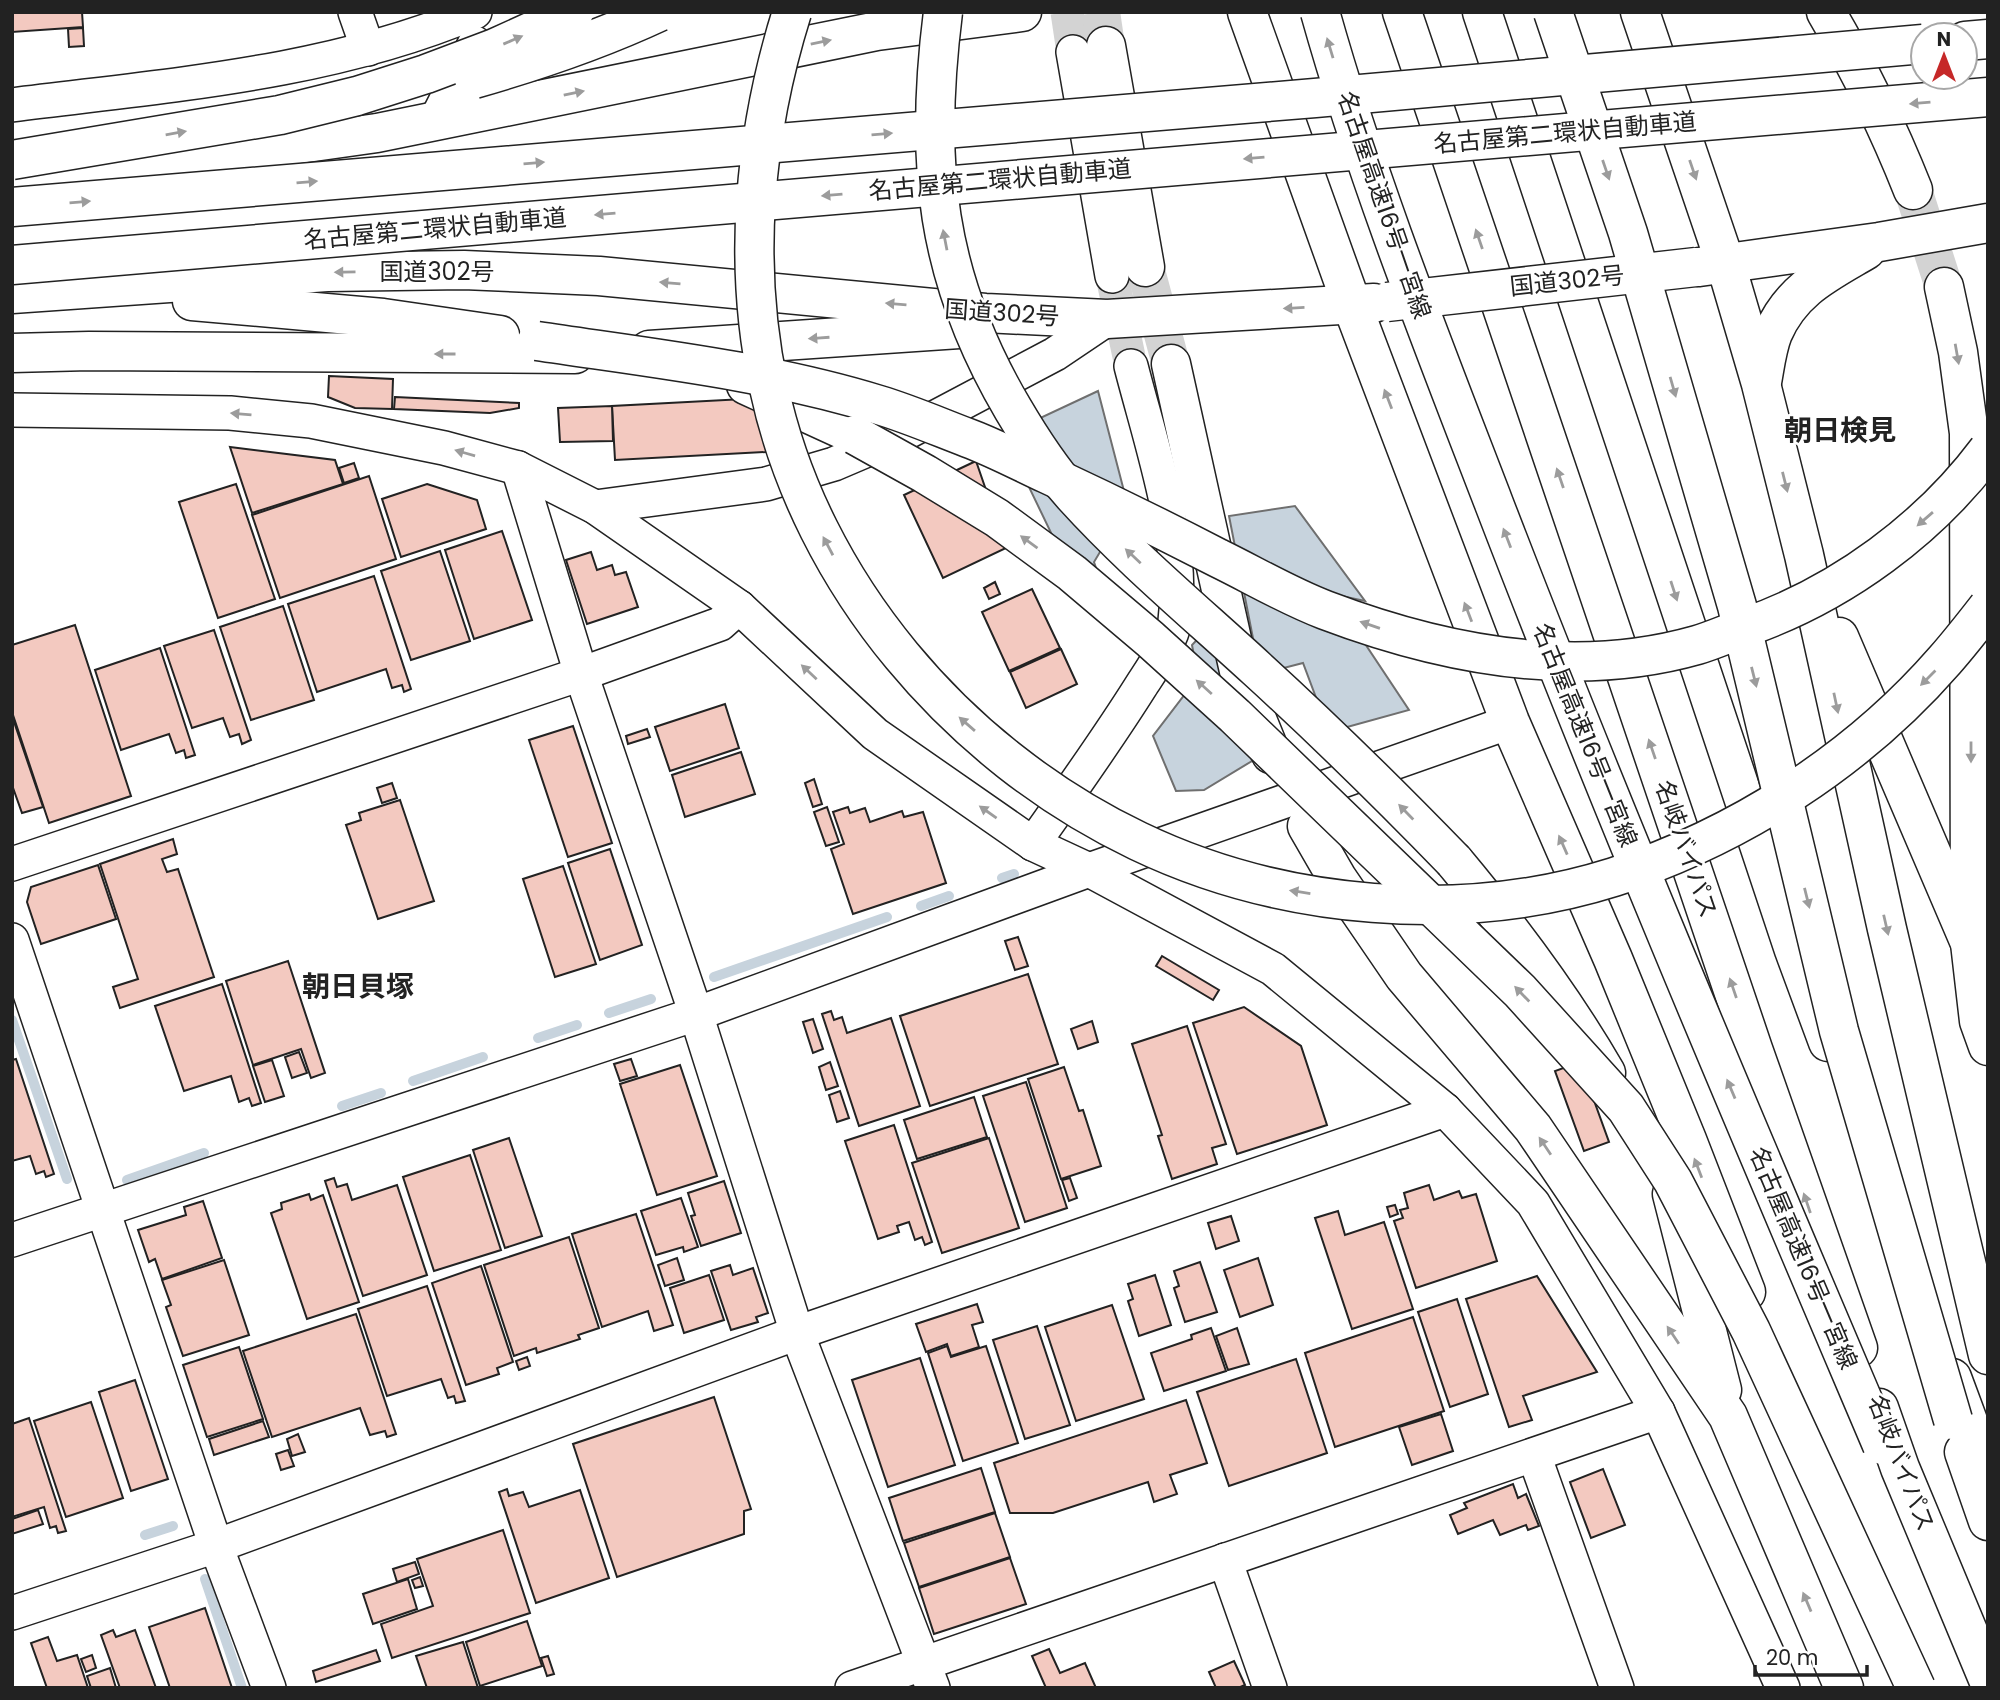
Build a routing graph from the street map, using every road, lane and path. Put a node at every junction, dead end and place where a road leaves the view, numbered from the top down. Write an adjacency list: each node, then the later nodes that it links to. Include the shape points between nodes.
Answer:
1 (355, 12): 19 (street)
2 (475, 12): 19 (street)
3 (490, 12): 24 (street)
4 (574, 12): 23 (highway, one-way to 4, bridge, via 426,74)
5 (659, 12): 23 (highway, bridge, via 524,65 455,84)
6 (792, 12): 49 (highway, one-way to 6, bridge, via 1944,662 1891,716 1832,766 1697,845 1613,877 1538,895 1454,904 1363,902 1282,890 1209,869 1138,841 1019,768 951,709 892,647 846,581 812,516 786,451 769,388 758,318 754,240 758,168 769,98)
7 (916, 12): 17 (highway)
8 (943, 12): 62 (highway, one-way to 8, bridge, via 1540,970 1454,861 1325,731 1117,541 1071,493 1028,435 967,320 950,265 939,208 934,139 935,75)
9 (1022, 12): 17 (highway)
10 (1247, 12): 36 (highway)
11 (1320, 12): 86 (highway, 名古屋高速16号一宮線, one-way to 11, bridge, via 1882,1445 1541,626 1406,275)
12 (1402, 12): 77 (highway, 名岐バイパス, one-way to 12, via 1895,1455)
13 (1482, 12): 71 (highway, one-way to 71, via 1794,950)
14 (1553, 12): 72 (highway, one-way to 72, bridge, via 1628,233 1737,606 1839,1031 1952,1420)
15 (1640, 12): 32 (highway, one-way to 32)
16 (1826, 12): 27 (highway, via 1860,69)
17 (877, 31): 24 (highway, one-way to 17)
18 (1909, 45): 28 (highway, one-way to 18, bridge)
19 (368, 49): 22 (street, via 250,75)
20 (1090, 49): 33 (highway)
21 (1988, 97): 31 (highway, 名古屋第二環状自動車道, one-way to 31, bridge)
22 (12, 105)
23 (280, 116): 25 (highway, one-way to 23, bridge)
24 (435, 122): 26 (highway, via 249,151)
25 (12, 160)
26 (12, 174)
27 (1913, 190)
28 (12, 207)
29 (1982, 227): 30 (highway, 国道302号)
30 (1879, 242): 32 (highway, 国道302号); 42 (highway, via 1809,284 1786,308 1772,336)
31 (12, 265)
32 (1711, 266): 36 (highway, 国道302号, bridge); 42 (highway)
33 (1128, 272)
34 (1944, 287): 58 (highway, one-way to 58, via 1969,433)
35 (12, 296): 37 (highway, 国道302号, one-way to 35, via 985,313 599,276 464,270 327,272); 39 (highway, bridge, via 272,306)
36 (1369, 303): 37 (highway, 国道302号, one-way to 37); 51 (highway, one-way to 36)
37 (1107, 319): 38 (highway, one-way to 38, via 581,354); 46 (street, via 1055,354 902,435 834,464 766,484)
38 (12, 353)
39 (678, 362): 44 (highway, one-way to 39, bridge, via 1930,515 1878,557 1776,617 1696,645 1638,657 1585,661 1515,658 1453,649 1322,609 986,446 881,405 810,386); 62 (highway, one-way to 39, bridge, via 1520,991 1354,830 1235,716 1072,573 997,518 855,435 740,382)
40 (1171, 364): 52 (highway, via 1241,680)
41 (1131, 366): 54 (street, via 1169,516 1177,574 1175,624 1159,659 1112,733)
42 (1761, 384): 47 (highway, one-way to 47)
43 (12, 411): 45 (street, one-way to 43, via 311,421 230,413)
44 (1988, 450)
45 (518, 468): 46 (street); 50 (street)
46 (595, 507): 48 (street)
47 (1804, 555): 58 (highway); 67 (highway, one-way to 67)
48 (739, 607): 50 (street, via 720,624); 54 (street, one-way to 48, via 875,734)
49 (1988, 607)
50 (581, 674): 55 (street); 60 (street)
51 (1510, 722): 56 (street); 59 (highway, one-way to 51)
52 (1280, 775)
53 (1307, 826): 69 (highway, one-way to 53, via 1533,1128 1404,976)
54 (1033, 844): 56 (street)
55 (12, 864)
56 (1089, 870): 60 (street); 63 (street, via 1273,970)
57 (12, 940): 64 (street)
58 (1970, 943): 61 (highway, via 1979,1021)
59 (1613, 959): 69 (highway); 84 (highway, one-way to 59, via 1862,1576 1802,1442)
60 (696, 1014): 64 (street); 66 (street)
61 (1988, 1046)
62 (1626, 1108): 85 (highway, bridge, via 1673,1181 1746,1320)
63 (1445, 1110): 66 (street); 68 (street, via 1533,1203)
64 (103, 1210): 65 (street); 73 (street)
65 (12, 1240)
66 (797, 1333): 73 (street); 76 (street)
67 (1988, 1355)
68 (1658, 1412): 70 (street); 82 (street)
69 (1728, 1416): 83 (highway, one-way to 69)
70 (1534, 1455): 74 (street); 81 (street)
71 (1988, 1475)
72 (1988, 1521)
73 (216, 1546): 75 (street); 78 (street)
74 (1225, 1560): 76 (street); 80 (street)
75 (12, 1613)
76 (928, 1676): 79 (street)
77 (1988, 1679)
78 (269, 1688)
79 (852, 1688)
80 (1270, 1688)
81 (1617, 1688)
82 (1783, 1688)
83 (1844, 1688)
84 (1902, 1688)
85 (1916, 1688)
86 (1978, 1688)

